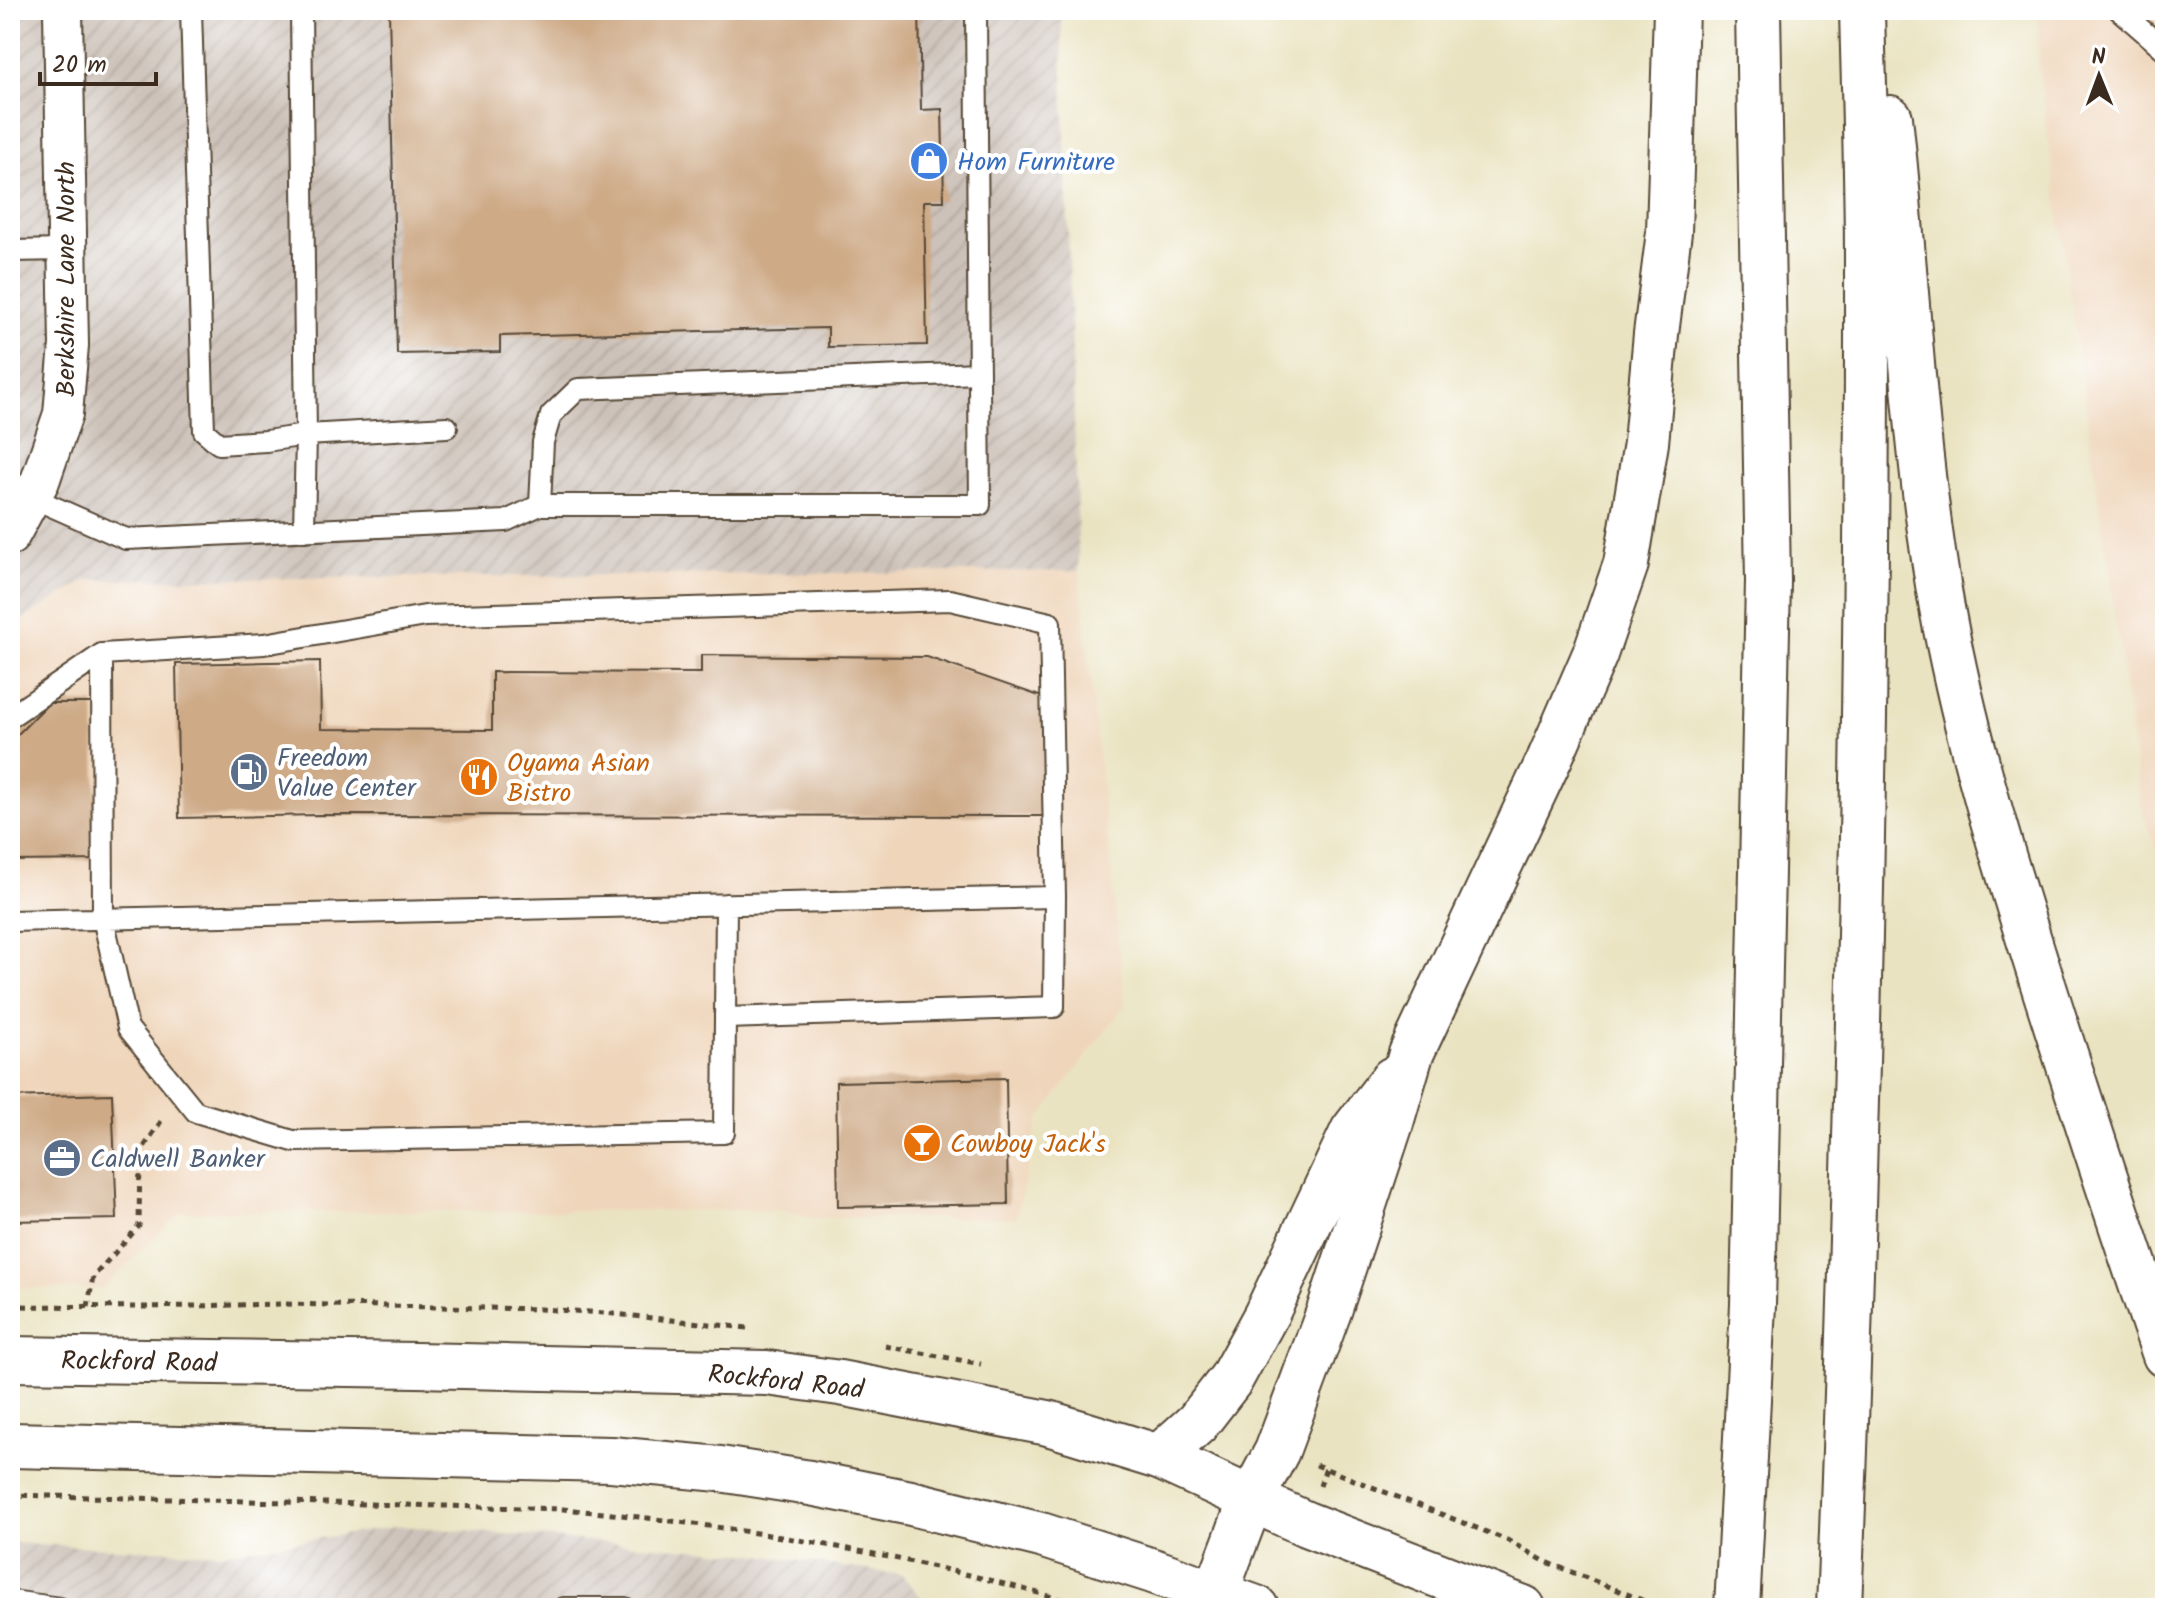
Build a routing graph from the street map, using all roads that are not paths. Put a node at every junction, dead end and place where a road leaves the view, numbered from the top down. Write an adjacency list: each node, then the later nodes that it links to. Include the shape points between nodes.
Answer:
1 (63, 10): 11 (street, Berkshire Lane North)
2 (191, 10): 15 (lane, via 204,431 219,444)
3 (301, 10): 15 (lane)
4 (976, 10): 13 (lane)
5 (1676, 10): 26 (main road, via 1669,232 1646,443 1626,564 1550,758)
6 (1758, 10): 38 (main road, via 1768,581 1753,1305)
7 (1862, 10): 39 (main road, via 1868,255 1864,821)
8 (1877, 10): 27 (main road, via 1918,440 1954,668 1997,840)
9 (2119, 10): 10 (lane)
10 (2165, 50)
11 (67, 250): 12 (lane); 17 (street, Berkshire Lane North, via 69,345 63,414 40,481)
12 (10, 251)
13 (979, 373): 16 (lane, via 578,389 551,415 543,442); 16 (lane, via 980,505)
14 (447, 427): 15 (lane)
15 (306, 435): 18 (lane)
16 (540, 505): 18 (lane, via 506,521)
17 (18, 517): 18 (lane, via 126,539)
18 (304, 531)
19 (102, 654): 20 (lane); 21 (lane, via 264,644 425,616 950,600 1050,623); 23 (lane)
20 (10, 717)
21 (1055, 897): 22 (lane); 25 (lane, via 1054,1007)
22 (726, 904): 23 (lane); 25 (lane)
23 (103, 918): 24 (lane); 25 (lane, via 128,1028 196,1112 293,1141 724,1133)
24 (10, 921)
25 (725, 1018)
26 (1411, 1054): 30 (main road, via 1353,1131 1231,1379 1197,1423); 31 (main road, via 1329,1311 1277,1451)
27 (2165, 1355)
28 (10, 1359): 30 (main road, Rockford Road, via 767,1373 1048,1423)
29 (10, 1445): 33 (main road, via 611,1459 720,1469 824,1485 1041,1535)
30 (1159, 1457): 31 (main road, Rockford Road)
31 (1251, 1500): 33 (main road); 37 (main road, Rockford Road)
32 (12, 1603): 34 (lane)
33 (1227, 1603)
34 (60, 1608)
35 (564, 1608): 36 (lane)
36 (625, 1608)
37 (1523, 1608)
38 (1737, 1608)
39 (1839, 1608)

